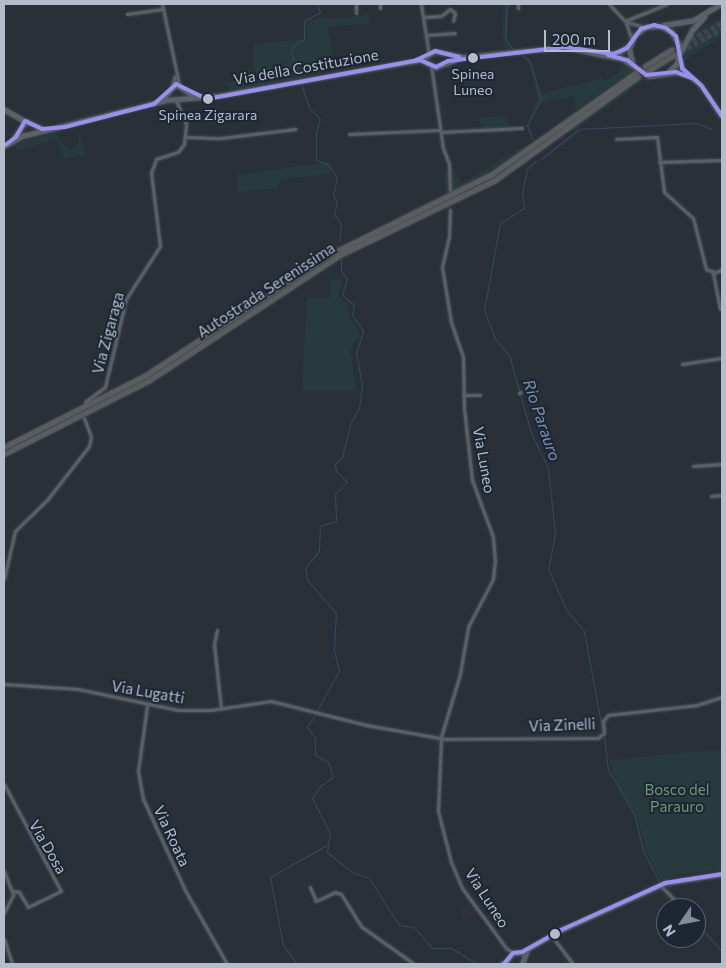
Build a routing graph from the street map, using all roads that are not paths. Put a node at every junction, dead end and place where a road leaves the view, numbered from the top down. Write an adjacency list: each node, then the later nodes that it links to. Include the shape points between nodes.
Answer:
1 (162, 4): 7 (street)
2 (356, 4): 9 (street)
3 (421, 4): 11 (street)
4 (609, 4): 13 (street)
5 (667, 4): 13 (street)
6 (721, 4): 8 (main road)
7 (163, 9): 10 (street); 32 (street)
8 (712, 10): 14 (main road, via 686,22); 22 (main road, via 692,30)
9 (356, 13)
10 (128, 14)
11 (424, 16): 12 (street, via 441,16 450,10 455,13); 17 (street)
12 (453, 21)
13 (625, 22): 15 (street); 18 (street)
14 (660, 26): 15 (main road); 22 (main road, via 676,36)
15 (645, 27): 18 (main road)
16 (455, 33): 17 (street)
17 (426, 35): 19 (street)
18 (631, 42): 21 (main road, via 620,52); 27 (main road)
19 (430, 54): 20 (main road); 24 (main road, Via della Costituzione); 26 (main road)
20 (442, 54): 23 (main road); 25 (main road)
21 (606, 54): 23 (main road, via 555,47); 27 (main road)
22 (676, 54): 29 (highway); 31 (main road); 33 (main road)
23 (463, 57): 25 (main road)
24 (420, 60): 26 (main road, Via della Costituzione); 38 (main road, Via della Costituzione)
25 (442, 63): 28 (main road)
26 (430, 64): 28 (main road, Via della Costituzione); 30 (street)
27 (633, 64): 31 (main road, via 646,75)
28 (436, 67): 30 (street)
29 (647, 68)
30 (432, 71): 52 (street)
31 (666, 74): 33 (main road, via 676,72)
32 (175, 75): 34 (street); 35 (street)
33 (689, 76): 43 (main road)
34 (178, 84): 35 (main road); 36 (main road)
35 (172, 86): 37 (main road)
36 (184, 88): 38 (main road); 39 (main road)
37 (169, 92): 40 (main road); 41 (main road)
38 (199, 97): 39 (main road, Via della Costituzione)
39 (183, 98): 40 (main road); 44 (street)
40 (174, 100): 41 (main road); 44 (street)
41 (159, 102): 51 (main road)
42 (722, 105): 43 (street)
43 (717, 108): 46 (main road)
44 (182, 109): 56 (street)
45 (4, 110): 47 (main road, via 16,116)
46 (722, 115)
47 (22, 124): 48 (main road); 55 (main road); 58 (main road)
48 (35, 126): 51 (main road); 54 (main road)
49 (522, 128): 52 (street)
50 (295, 129): 56 (street, via 221,138)
51 (51, 130): 54 (main road)
52 (440, 131): 53 (street); 62 (street, via 449,164)
53 (349, 134)
54 (32, 135): 55 (main road)
55 (25, 136): 58 (main road)
56 (186, 137): 71 (street, Via Zigaraga, via 180,150 158,157 152,165 151,190 160,246 126,299 105,387)
57 (616, 139): 61 (street, via 657,137)
58 (12, 141): 59 (main road)
59 (4, 146)
60 (722, 160): 61 (street)
61 (659, 162): 65 (street, via 664,192 693,218 706,269)
62 (450, 190)
63 (450, 210): 69 (street, Via Luneo, via 450,237 442,267 451,322 463,358)
64 (722, 269): 65 (street)
65 (714, 272): 66 (street)
66 (720, 309)
67 (722, 358): 68 (street)
68 (682, 364)
69 (463, 395): 70 (street); 85 (street, Via Luneo, via 474,487 493,537 495,561 493,579 468,627 460,674)
70 (480, 395)
71 (85, 402)
72 (84, 418): 79 (street, via 91,437 89,446 47,500 15,531)
73 (4, 447): 74 (highway, Autostrada Serenissima, via 152,372 335,251 492,174 637,75 495,180 338,256 148,381)
74 (4, 454)
75 (722, 464): 76 (street)
76 (693, 466)
77 (722, 495): 78 (street)
78 (711, 496)
79 (4, 579)
80 (217, 630): 84 (street, via 214,644)
81 (4, 684): 83 (street, Via Lugatti, via 78,689)
82 (722, 697): 85 (street, Via Zinelli, via 697,705 608,715 603,721 604,733 598,738)
83 (147, 706): 84 (street, Via Lugatti, via 178,710); 102 (street, Via Roata, via 138,771 143,799 189,899)
84 (222, 708): 85 (street, Via Lugatti, via 270,701 362,724)
85 (441, 738): 96 (street, Via Luneo, via 438,810 451,862 462,888)
86 (4, 784): 91 (street, Via Dosa, via 61,892 27,907 20,892)
87 (4, 871): 91 (street)
88 (722, 874): 89 (main road, via 679,878)
89 (660, 885): 92 (street); 94 (main road)
90 (310, 887): 103 (street, via 316,901 335,892 341,894 362,927)
91 (13, 891): 93 (street, via 11,904)
92 (672, 898)
93 (4, 912)
94 (551, 935): 97 (main road); 104 (street)
95 (4, 939): 101 (street)
96 (506, 948): 98 (street); 99 (street)
97 (527, 949): 98 (main road); 100 (main road)
98 (516, 953): 99 (main road); 100 (main road)
99 (504, 962)
100 (523, 962)
101 (12, 964)
102 (227, 964)
103 (414, 964)
104 (573, 964)

